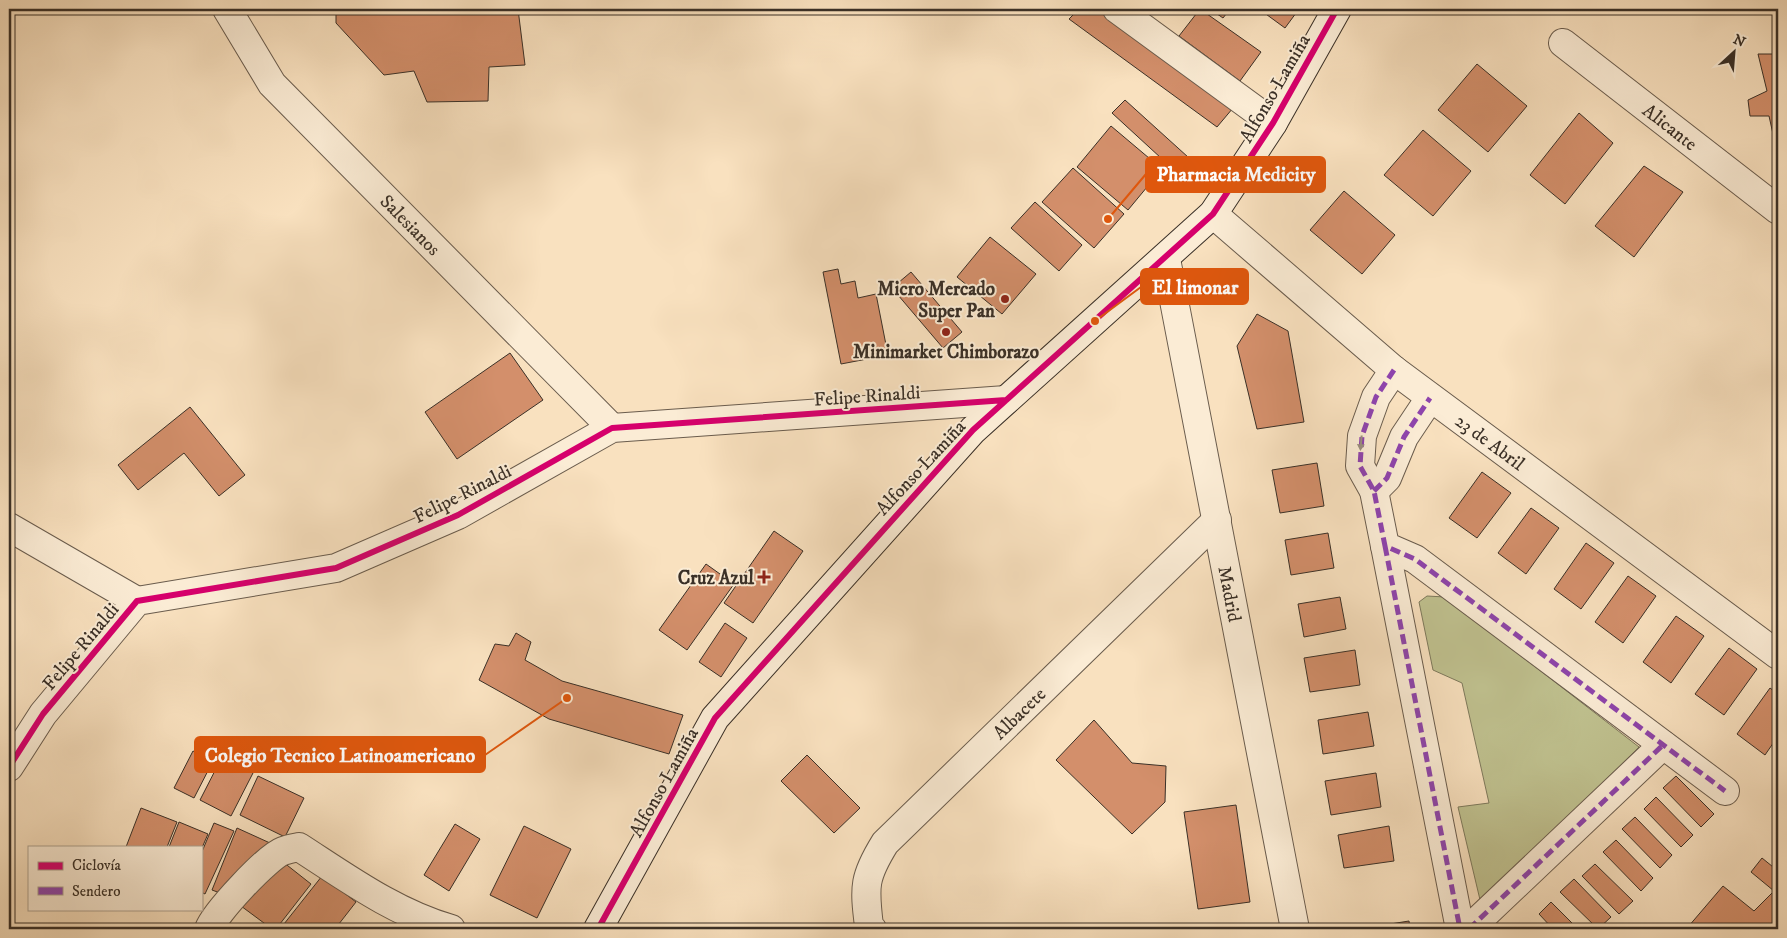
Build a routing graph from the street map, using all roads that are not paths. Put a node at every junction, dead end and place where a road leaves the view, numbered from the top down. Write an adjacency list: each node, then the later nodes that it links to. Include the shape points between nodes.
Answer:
1 (227, 9): 12 (street, Salesianos, via 272,84)
2 (1116, 9): 5 (street)
3 (1337, 9): 5 (street, Alfonso Lamiña)
4 (1563, 43): 6 (street, Alicante)
5 (1273, 123): 7 (street, Alfonso Lamiña)
6 (1778, 210)
7 (1213, 214): 8 (street, Alfonso Lamiña); 9 (street, 23 de Abril)
8 (1166, 259): 11 (street, Alfonso Lamiña); 14 (street, Madrid)
9 (1394, 370): 10 (street, 23 de Abril); 13 (street, one-way to 13, via 1376,397 1362,436 1360,466)
10 (1430, 398): 13 (street, via 1404,437 1387,478); 18 (street, 23 de Abril)
11 (1006, 400): 12 (street, Felipe Rinaldi); 24 (street, Alfonso Lamiña, via 973,430 919,489 715,718)
12 (612, 428): 17 (street, Felipe Rinaldi, via 458,515 336,568)
13 (1374, 491): 16 (street)
14 (1217, 520): 25 (street, Albacete, via 885,843 871,866 864,893); 26 (street, Madrid)
15 (9, 527): 17 (street)
16 (1385, 546): 19 (street, via 1415,560); 27 (street)
17 (137, 601): 20 (street, Felipe Rinaldi, via 43,714)
18 (1778, 655)
19 (1663, 745): 21 (street); 28 (street)
20 (9, 768)
21 (1725, 791)
22 (209, 929): 23 (street, via 213,919 254,875 282,851 298,847 380,899 430,923)
23 (451, 929)
24 (598, 929)
25 (872, 929)
26 (1295, 929)
27 (1460, 929)
28 (1470, 929)

